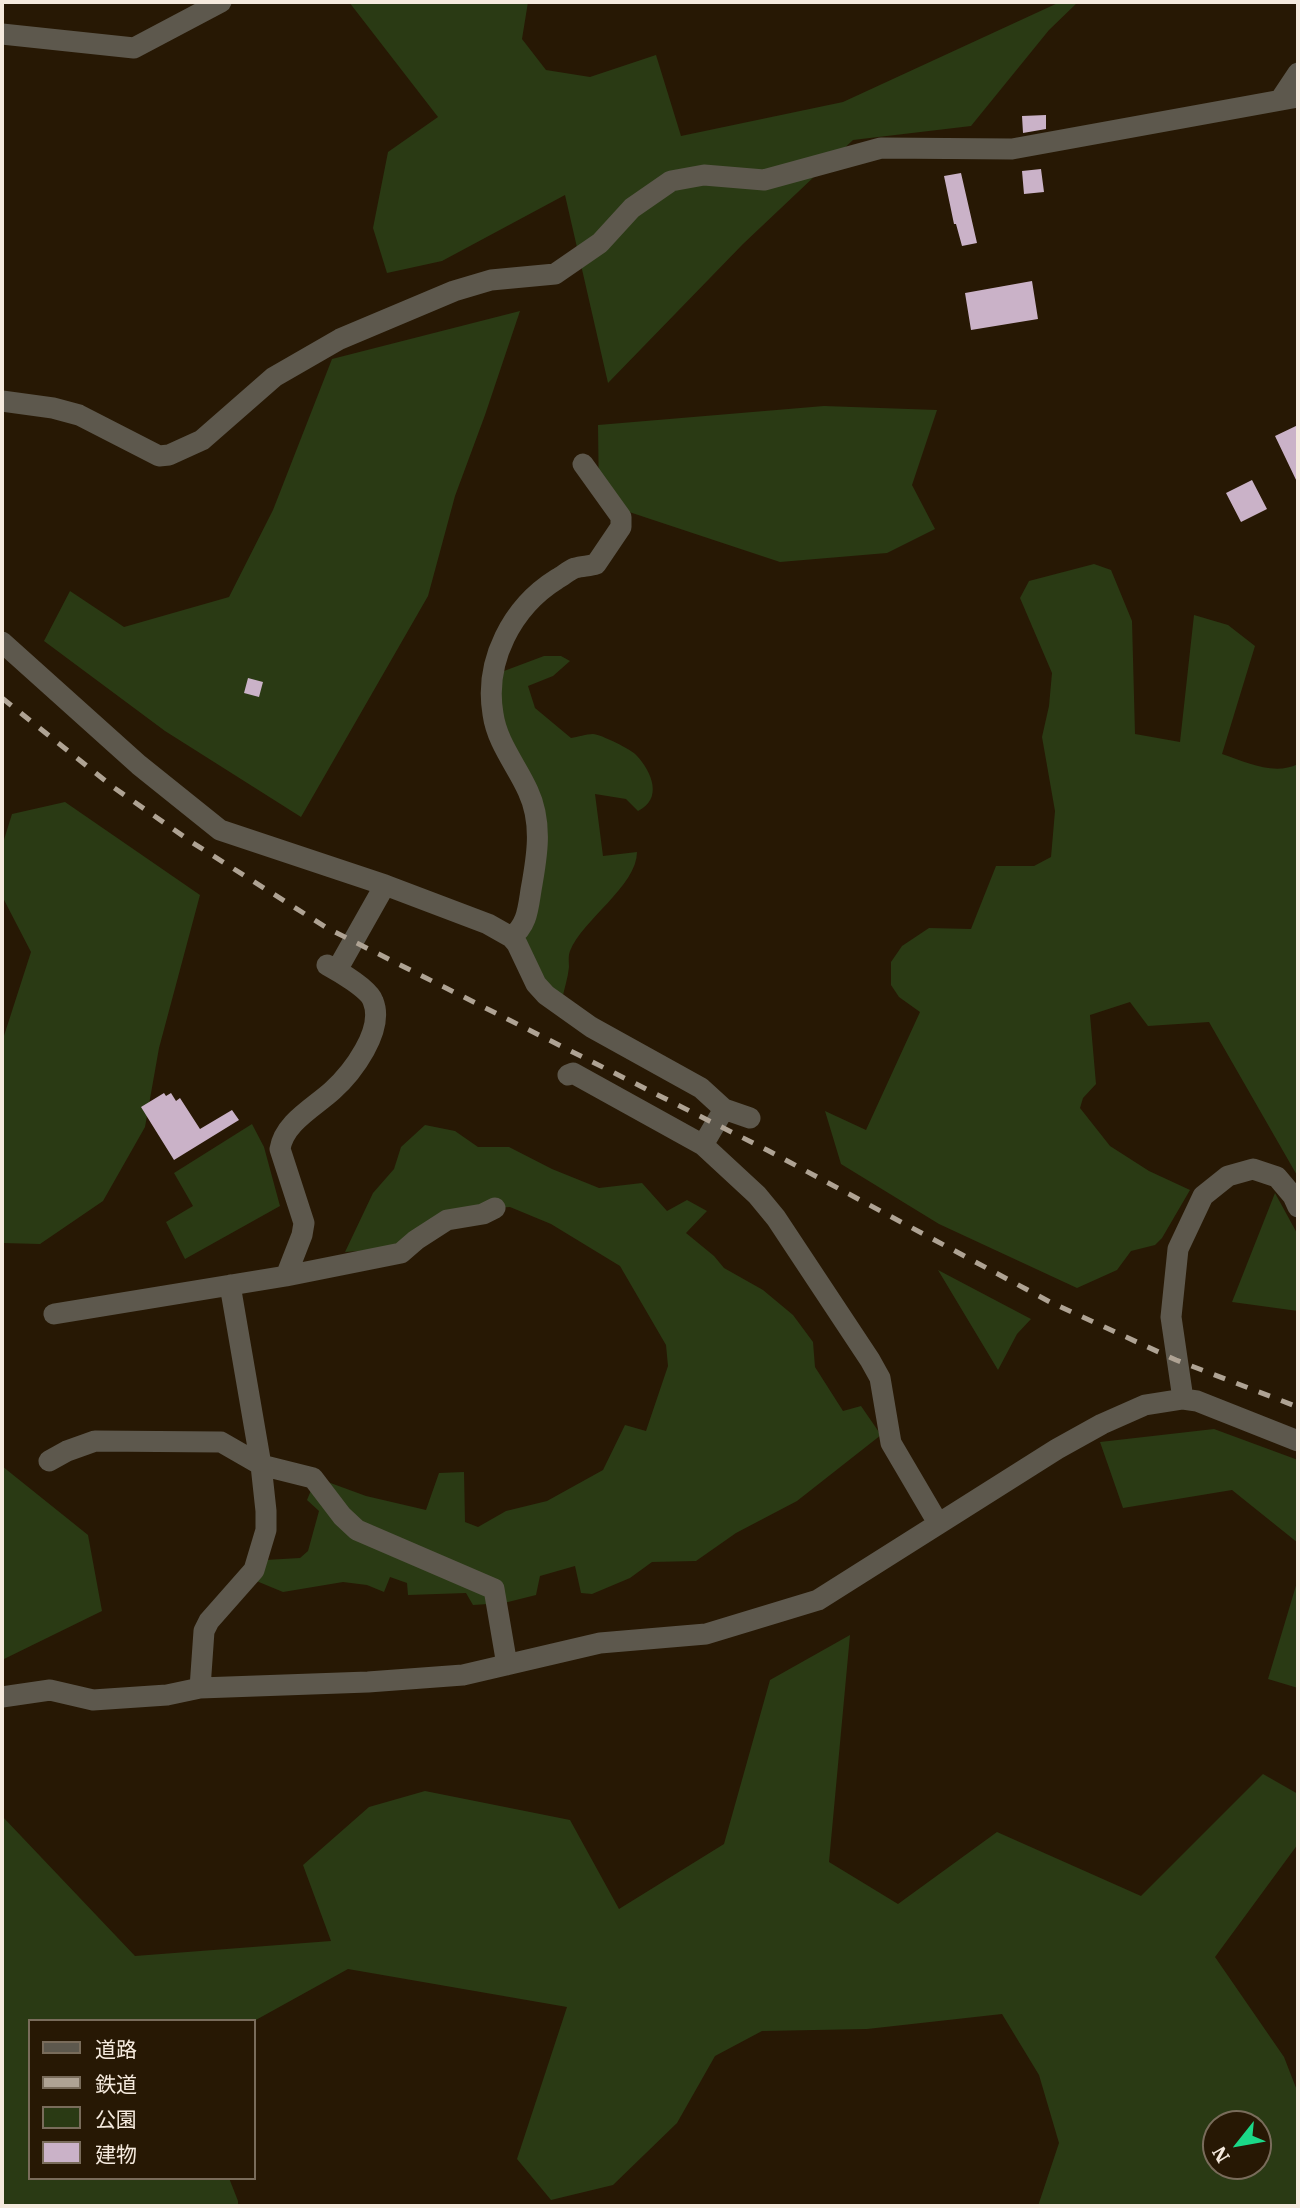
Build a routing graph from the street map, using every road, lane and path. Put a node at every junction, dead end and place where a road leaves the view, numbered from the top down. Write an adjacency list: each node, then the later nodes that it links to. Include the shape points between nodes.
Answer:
1 (221, 2): 2 (street, via 134,48)
2 (2, 34)
3 (1298, 73): 4 (street)
4 (1289, 98): 5 (street, via 1012,149 881,149 764,180 704,175 671,181 632,208 600,243 555,274 491,281 454,291 340,339 274,377 202,440 169,455 159,456 79,415)
5 (2, 401)
6 (583, 464): 9 (street, via 619,512 621,527 596,564 575,568 525,604 491,675 495,726 528,791 537,820 537,857 526,918)
7 (2, 642): 8 (street, via 139,765 220,830)
8 (385, 885): 9 (street); 16 (street, via 334,967 373,1000 374,1026 344,1079 282,1137 280,1149 304,1223)
9 (511, 937): 11 (street, via 546,995 591,1027 701,1088)
10 (568, 1075): 13 (street, via 573,1073)
11 (724, 1109): 12 (street); 13 (street)
12 (750, 1118)
13 (703, 1145): 23 (street, via 776,1218 870,1360 880,1378 891,1443)
14 (1298, 1207): 19 (street, via 1276,1177 1253,1169 1228,1175 1203,1196 1178,1249 1171,1317)
15 (495, 1208): 16 (street, via 447,1220 401,1253)
16 (286, 1276): 17 (street)
17 (230, 1285): 18 (street); 22 (street)
18 (54, 1314)
19 (1183, 1399): 20 (street); 23 (street, via 1145,1405 1102,1424)
20 (1298, 1441)
21 (49, 1461): 22 (street, via 95,1441 221,1442)
22 (261, 1465): 24 (street, via 313,1478 357,1530 494,1588); 25 (street, via 266,1521 258,1562 204,1631)
23 (938, 1523): 24 (street, via 818,1600 706,1634 600,1643)
24 (506, 1665): 25 (street, via 449,1676)
25 (200, 1688): 26 (street, via 93,1700 50,1690)
26 (2, 1697)

